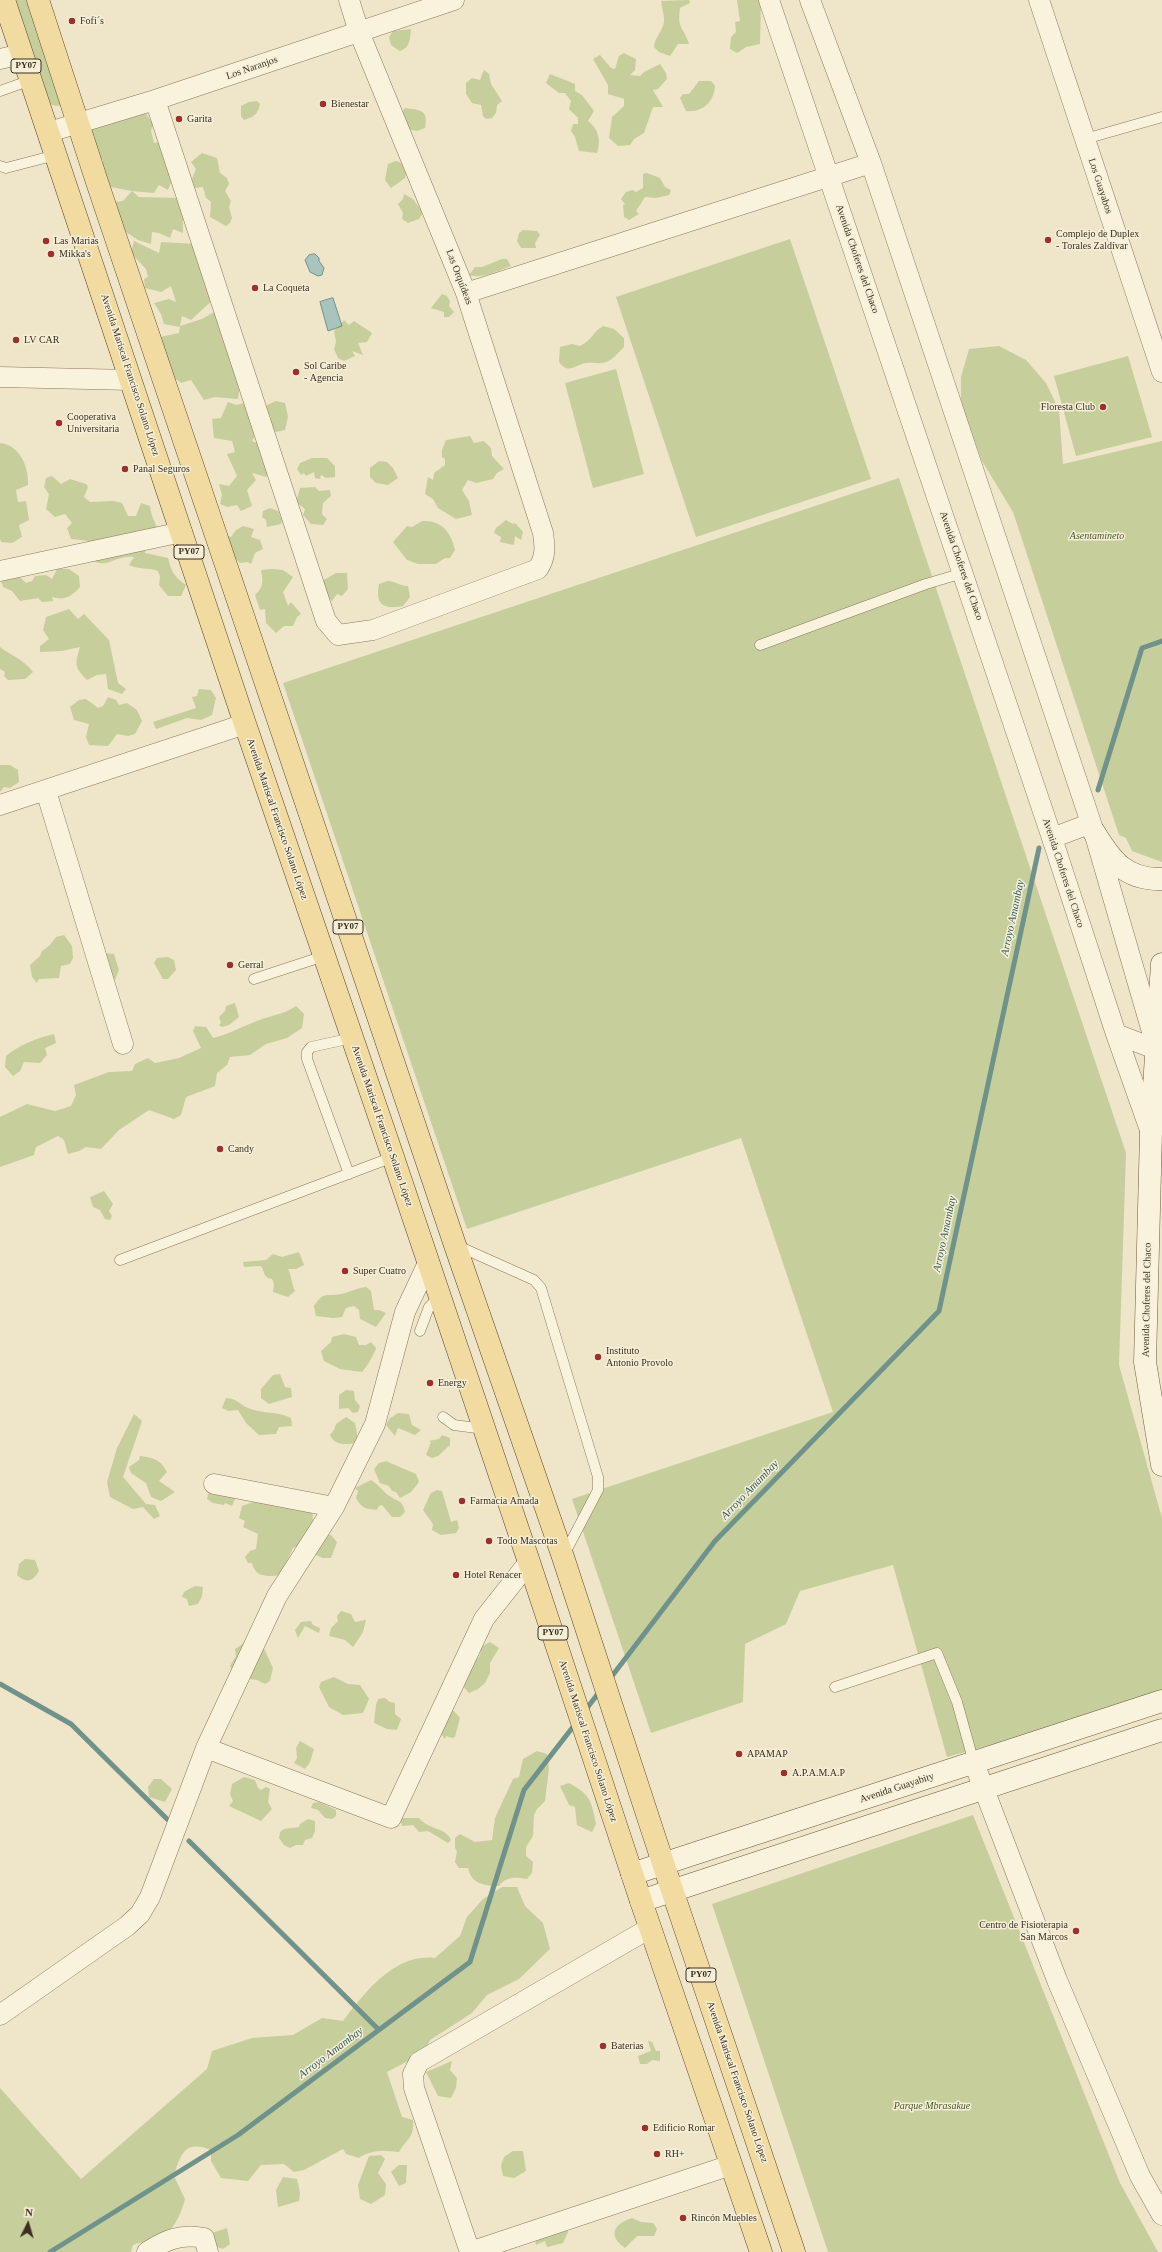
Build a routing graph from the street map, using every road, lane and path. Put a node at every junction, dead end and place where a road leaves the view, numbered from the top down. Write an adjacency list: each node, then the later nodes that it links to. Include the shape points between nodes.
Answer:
1 (4, 0): 9 (main road, Avenida Mariscal Francisco Solano López / PY07)
2 (38, 0): 15 (main road, Avenida Mariscal Francisco Solano López / PY07)
3 (349, 0): 8 (street, Las Orquídeas)
4 (454, 0): 8 (street, Los Naranjos)
5 (769, 0): 21 (street, Avenida Choferes del Chaco)
6 (810, 0): 19 (street, Avenida Choferes del Chaco)
7 (1039, 0): 17 (street, Los Guayabos)
8 (359, 32): 13 (street, Los Naranjos); 22 (street, Las Orquídeas)
9 (22, 54): 10 (street); 11 (main road, Avenida Mariscal Francisco Solano López / PY07)
10 (0, 59)
11 (31, 80): 12 (lane); 16 (main road, Avenida Mariscal Francisco Solano López / PY07)
12 (0, 91)
13 (155, 100): 15 (street, Los Naranjos); 22 (street, Las Orquídeas, via 326,621 338,635 373,630 526,573 538,568 543,561 546,548 543,533)
14 (1162, 117): 17 (lane)
15 (79, 123): 16 (street, Los Naranjos); 46 (main road, Avenida Mariscal Francisco Solano López / PY07)
16 (49, 132): 18 (main road, Avenida Mariscal Francisco Solano López / PY07)
17 (1085, 139): 23 (street, Los Guayabos)
18 (56, 155): 20 (lane, via 6,168); 25 (main road, Avenida Mariscal Francisco Solano López / PY07)
19 (871, 163): 21 (street); 33 (street, Avenida Choferes del Chaco)
20 (0, 166)
21 (829, 176): 22 (street); 28 (street, Avenida Choferes del Chaco)
22 (466, 293)
23 (1162, 372)
24 (0, 377): 25 (street)
25 (131, 380): 26 (main road, Avenida Mariscal Francisco Solano López / PY07)
26 (182, 532): 27 (street); 30 (main road, Avenida Mariscal Francisco Solano López / PY07)
27 (0, 571)
28 (963, 573): 29 (lane); 34 (street, Avenida Choferes del Chaco)
29 (760, 644)
30 (244, 724): 31 (street); 36 (main road, Avenida Mariscal Francisco Solano López / PY07)
31 (46, 791): 32 (street); 41 (street)
32 (0, 805)
33 (1092, 828): 34 (street); 35 (street, via 1112,860 1133,875); 42 (street, Avenida Choferes del Chaco)
34 (1052, 838): 39 (street, Avenida Choferes del Chaco)
35 (1162, 879)
36 (324, 956): 38 (lane); 40 (main road, Avenida Mariscal Francisco Solano López / PY07)
37 (1162, 964): 42 (street)
38 (254, 979)
39 (1116, 1034): 42 (street); 43 (street, Avenida Choferes del Chaco)
40 (352, 1038): 44 (main road, Avenida Mariscal Francisco Solano López / PY07); 45 (lane, via 311,1047 307,1052)
41 (123, 1044)
42 (1161, 1056): 43 (street, Avenida Choferes del Chaco)
43 (1151, 1133): 53 (street, Avenida Choferes del Chaco, via 1145,1362)
44 (393, 1157): 45 (lane); 48 (main road, Avenida Mariscal Francisco Solano López / PY07)
45 (349, 1174): 47 (lane)
46 (455, 1245): 56 (main road, Avenida Mariscal Francisco Solano López / PY07); 56 (lane, via 534,1280 541,1288 598,1477 598,1490)
47 (120, 1260)
48 (428, 1263): 49 (main road, Avenida Mariscal Francisco Solano López / PY07); 55 (street, via 405,1312 375,1424)
49 (439, 1297): 50 (lane, via 429,1307); 52 (main road, Avenida Mariscal Francisco Solano López / PY07)
50 (420, 1331)
51 (443, 1417): 52 (lane, via 454,1425)
52 (484, 1429): 57 (main road, Avenida Mariscal Francisco Solano López / PY07)
53 (1162, 1465)
54 (214, 1484): 55 (street)
55 (334, 1507): 61 (street, via 277,1596)
56 (564, 1557): 64 (main road, Avenida Mariscal Francisco Solano López / PY07)
57 (529, 1562): 61 (street, via 484,1619 391,1818); 65 (main road, Avenida Mariscal Francisco Solano López / PY07)
58 (835, 1687): 62 (lane, via 936,1653 957,1702)
59 (1162, 1701): 62 (street, Avenida Guayabity)
60 (1162, 1730): 63 (street)
61 (206, 1748): 69 (street, via 150,1897 140,1914 128,1926)
62 (974, 1763): 63 (street); 64 (street, Avenida Guayabity)
63 (985, 1789): 66 (street); 71 (street, via 1057,1980 1140,2176)
64 (663, 1863): 65 (street, Avenida Guayabity); 66 (main road, Avenida Mariscal Francisco Solano López / PY07)
65 (632, 1874): 67 (main road, Avenida Mariscal Francisco Solano López / PY07)
66 (672, 1891): 67 (street); 76 (main road, Avenida Mariscal Francisco Solano López / PY07)
67 (640, 1901): 68 (main road, Avenida Mariscal Francisco Solano López / PY07)
68 (650, 1928): 70 (main road, Avenida Mariscal Francisco Solano López / PY07); 74 (street, via 419,2062 413,2074 414,2088)
69 (0, 2015)
70 (731, 2165): 74 (street); 75 (main road, Avenida Mariscal Francisco Solano López / PY07)
71 (1162, 2214)
72 (147, 2252): 73 (street, via 160,2244 188,2235 204,2238)
73 (208, 2252)
74 (470, 2252)
75 (760, 2252)
76 (794, 2252)

